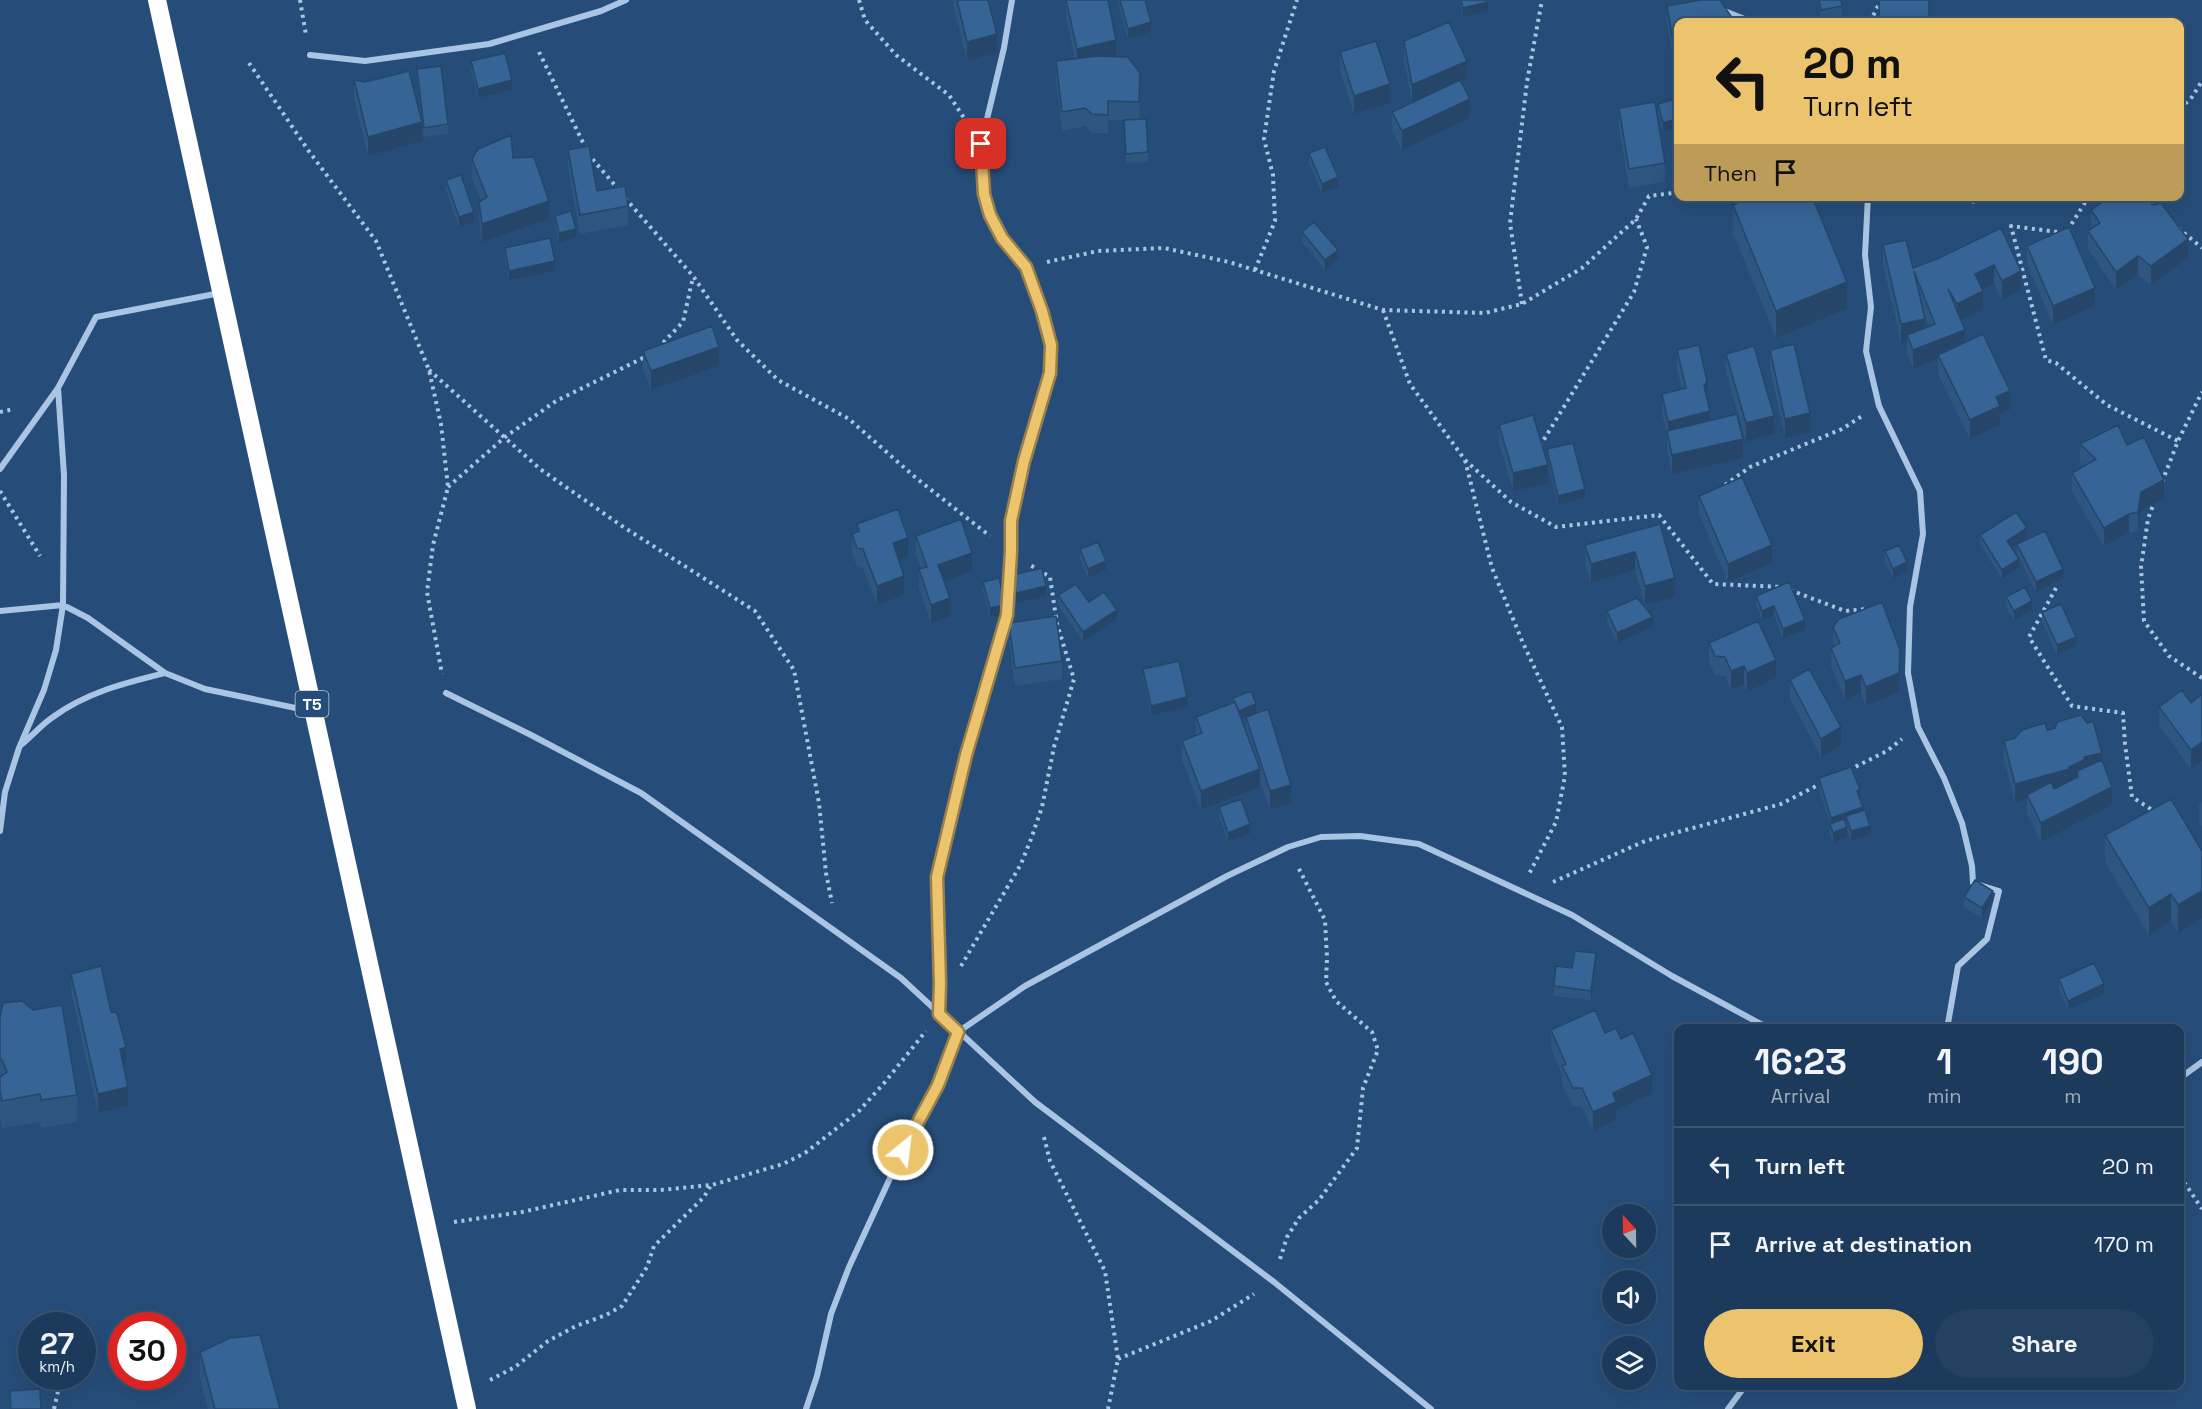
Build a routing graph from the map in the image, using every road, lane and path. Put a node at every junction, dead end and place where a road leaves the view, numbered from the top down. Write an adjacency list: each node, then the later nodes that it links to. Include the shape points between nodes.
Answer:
1 (157, 0): 31 (highway, T5)
2 (300, 0): 13 (path)
3 (626, 0): 13 (street, via 489,44 365,61)
4 (859, 0): 17 (path, via 864,20 896,54 949,95)
5 (1012, 0): 17 (street)
6 (1297, 0): 29 (path, via 1274,71 1264,139 1273,175 1275,221)
7 (1542, 0): 32 (path, via 1527,82 1510,223)
8 (1881, 0): 11 (path)
9 (1720, 9): 10 (street)
10 (1742, 18)
11 (1872, 18)
12 (538, 48): 30 (path, via 589,155)
13 (310, 55)
14 (249, 63): 34 (path, via 376,241)
15 (2202, 81): 16 (path)
16 (2184, 105)
17 (981, 144): 28 (street, via 984,194 990,215 1002,238)
18 (1673, 193): 25 (path, via 1649,196)
19 (1868, 201): 37 (street, via 1865,255 1871,307 1866,351)
20 (1976, 201): 23 (path)
21 (2086, 201): 39 (path, via 2066,232 2011,226 2046,360 2056,363 2107,405)
22 (2150, 201): 24 (path)
23 (1972, 202)
24 (2160, 211)
25 (1636, 219): 32 (path, via 1582,268); 40 (path, via 1647,247 1634,292)
26 (2176, 225): 27 (path)
27 (2202, 248)
28 (1026, 267): 29 (path, via 1098,251 1164,248); 48 (street, via 1051,345 1050,373 1024,461 1011,521)
29 (1255, 270): 33 (path)
30 (693, 276): 38 (path, via 682,322 650,355 556,401); 48 (path, via 737,340 778,380 849,419 916,478)
31 (221, 292): 35 (street, via 96,317); 57 (highway, T5)
32 (1522, 304): 33 (path, via 1485,313)
33 (1383, 310): 41 (path, via 1410,384)
34 (429, 370): 38 (path); 44 (path, via 441,424)
35 (58, 388): 42 (street); 49 (street, via 64,474)
36 (2202, 392): 39 (path)
37 (1879, 406): 43 (path, via 1842,429 1750,467); 52 (street, via 1920,491 1923,534)
38 (505, 437): 44 (path); 67 (path, via 540,469 755,611 794,670)
39 (2178, 441): 55 (path, via 2148,519 2140,567 2144,621 2169,656)
40 (1535, 453)
41 (1465, 460): 47 (path); 65 (path, via 1492,568 1562,727 1565,776 1556,822)
42 (0, 469)
43 (1724, 485)
44 (448, 487): 56 (path, via 433,545 427,592)
45 (0, 490): 49 (path, via 32,545)
46 (1513, 491): 47 (path)
47 (1511, 502): 52 (path, via 1556,527 1659,515 1713,584 1779,586 1845,610)
48 (1011, 552): 68 (street, via 1007,615 966,755 937,877); 68 (path, via 1050,577 1057,624 1074,679 1042,807 1021,864 964,964)
49 (63, 586): 51 (street)
50 (2056, 588): 62 (path, via 2029,637 2072,706 2123,713 2132,797)
51 (63, 605): 53 (street); 54 (street, via 88,618); 59 (street, via 44,690)
52 (1910, 607): 58 (street, via 1908,674)
53 (0, 611)
54 (165, 673): 57 (street, via 205,689); 59 (street, via 112,686 75,702 50,718)
55 (2202, 678)
56 (446, 693): 67 (street, via 640,793)
57 (314, 712): 79 (highway, T5)
58 (1918, 727): 60 (path, via 1887,751); 71 (street, via 1962,823 1973,884 1999,891 1987,939 1958,966)
59 (19, 748): 63 (street, via 5,792)
60 (1844, 772)
61 (1834, 777): 66 (path, via 1781,804 1645,841)
62 (2158, 814)
63 (0, 831)
64 (1288, 847): 65 (street, via 1321,837 1359,836 1419,844); 72 (street, via 1025,986); 80 (path, via 1325,920 1326,982 1336,1000 1372,1032 1377,1050 1363,1088 1357,1148 1287,1237)
65 (1520, 890): 66 (street)
66 (1528, 894): 70 (street, via 1572,915)
67 (839, 936): 69 (street, via 901,978)
68 (940, 983): 69 (street)
69 (939, 1014): 72 (street); 77 (path, via 859,1111 831,1134 783,1164)
70 (1761, 1024)
71 (1948, 1024)
72 (958, 1032): 75 (street); 86 (street, via 938,1085 849,1267 831,1314)
73 (2202, 1062): 74 (street)
74 (2184, 1075)
75 (1035, 1102): 80 (street); 81 (path, via 1050,1161 1105,1271)
76 (2184, 1182): 78 (path)
77 (712, 1185): 79 (path, via 620,1190 522,1212); 84 (path, via 654,1246 647,1267 622,1306 548,1341)
78 (2202, 1209)
79 (427, 1227): 84 (highway, T5)
80 (1274, 1282): 81 (path, via 1211,1321); 88 (street)
81 (1118, 1359): 87 (path)
82 (58, 1390): 85 (path)
83 (1742, 1390): 89 (street)
84 (465, 1402)
85 (54, 1409)
86 (806, 1409)
87 (1108, 1409)
88 (1431, 1409)
89 (1728, 1409)

